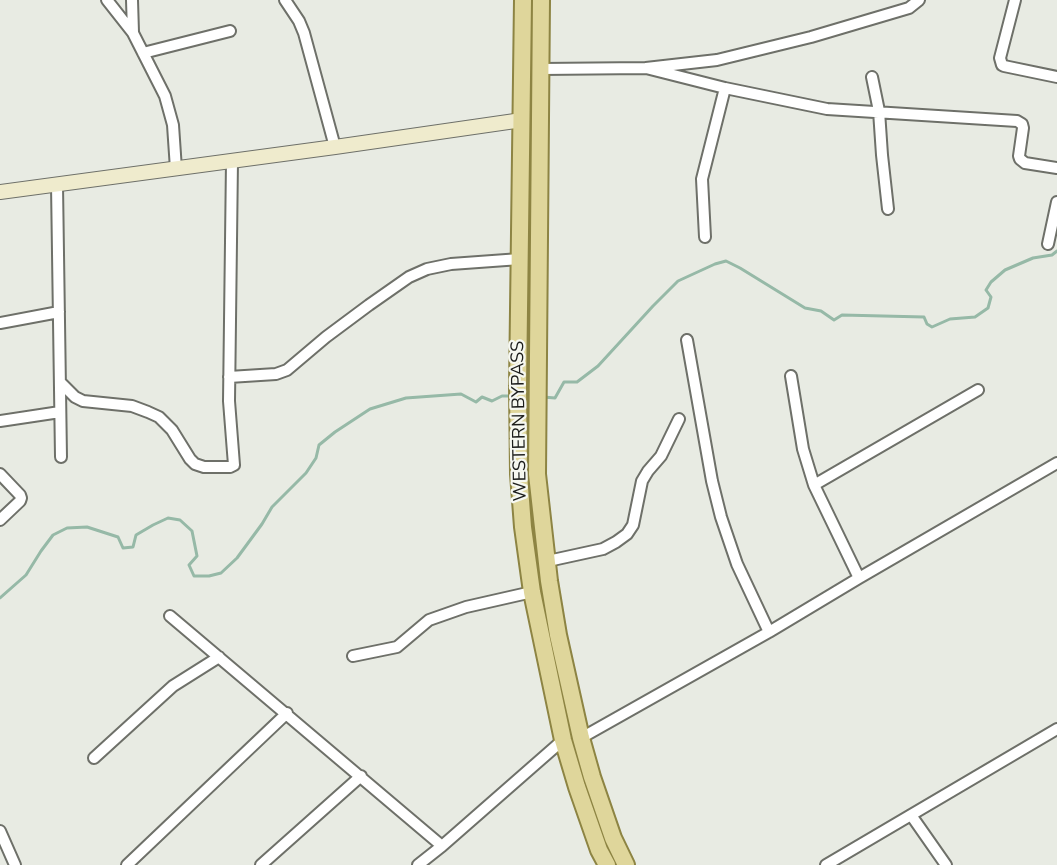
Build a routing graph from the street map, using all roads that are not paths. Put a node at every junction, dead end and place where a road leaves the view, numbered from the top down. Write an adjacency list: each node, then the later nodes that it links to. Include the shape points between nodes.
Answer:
1 (107, 0): 9 (street)
2 (132, 0): 9 (street)
3 (285, 0): 18 (street, via 304,33)
4 (523, 0): 17 (main road, WESTERN BYPASS)
5 (541, 0): 12 (main road, WESTERN BYPASS)
6 (919, 0): 11 (street, via 909,8 717,60)
7 (1015, 0): 14 (street, via 1000,58 1002,65)
8 (230, 31): 10 (street)
9 (133, 33): 10 (street)
10 (143, 53): 20 (street, via 170,111)
11 (646, 68): 12 (street); 15 (street)
12 (541, 69): 44 (main road, WESTERN BYPASS, via 537,464)
13 (872, 77): 16 (street)
14 (1057, 77)
15 (725, 88): 16 (street, via 827,109); 26 (street, via 702,179)
16 (879, 111): 21 (street, via 1017,120 1023,128 1020,159); 25 (street)
17 (522, 120): 18 (street); 28 (main road, WESTERN BYPASS)
18 (335, 147): 19 (street)
19 (232, 161): 20 (street); 33 (street)
20 (176, 168): 22 (street)
21 (1057, 168)
22 (57, 185): 23 (street); 29 (street)
23 (0, 192)
24 (1057, 202): 27 (street)
25 (888, 209)
26 (705, 237)
27 (1048, 244)
28 (520, 259): 33 (street, via 427,269 369,304 287,370); 46 (main road, WESTERN BYPASS, via 519,474)
29 (59, 312): 30 (street); 34 (street)
30 (0, 323)
31 (687, 340): 48 (street, via 721,517 737,564)
32 (790, 376): 42 (street, via 803,449)
33 (230, 377): 34 (street, via 234,465 228,467 195,464 159,417 132,406 83,401)
34 (61, 383): 36 (street)
35 (978, 390): 42 (street)
36 (60, 412): 38 (street); 39 (street)
37 (679, 419): 44 (street, via 661,456 642,481 633,525 627,534 603,549)
38 (0, 421)
39 (61, 457)
40 (1057, 463): 45 (street)
41 (0, 474): 43 (street, via 21,498)
42 (814, 484): 45 (street)
43 (0, 520)
44 (548, 561): 53 (main road, WESTERN BYPASS, via 558,635)
45 (859, 578): 48 (street)
46 (532, 592): 50 (street, via 429,620 397,647); 54 (main road, WESTERN BYPASS)
47 (170, 616): 49 (street)
48 (769, 633): 53 (street)
49 (219, 657): 51 (street); 55 (street, via 173,686)
50 (353, 657)
51 (287, 713): 56 (street); 61 (street)
52 (1057, 729): 57 (street)
53 (580, 738): 65 (main road, WESTERN BYPASS, via 609,828)
54 (562, 740): 59 (street); 64 (main road, WESTERN BYPASS)
55 (94, 758)
56 (361, 776): 59 (street); 62 (street)
57 (911, 816): 66 (street); 67 (street)
58 (0, 831): 60 (street)
59 (442, 846): 63 (street)
60 (15, 865)
61 (127, 865)
62 (261, 865)
63 (418, 865)
64 (607, 865)
65 (626, 865)
66 (825, 865)
67 (946, 865)

